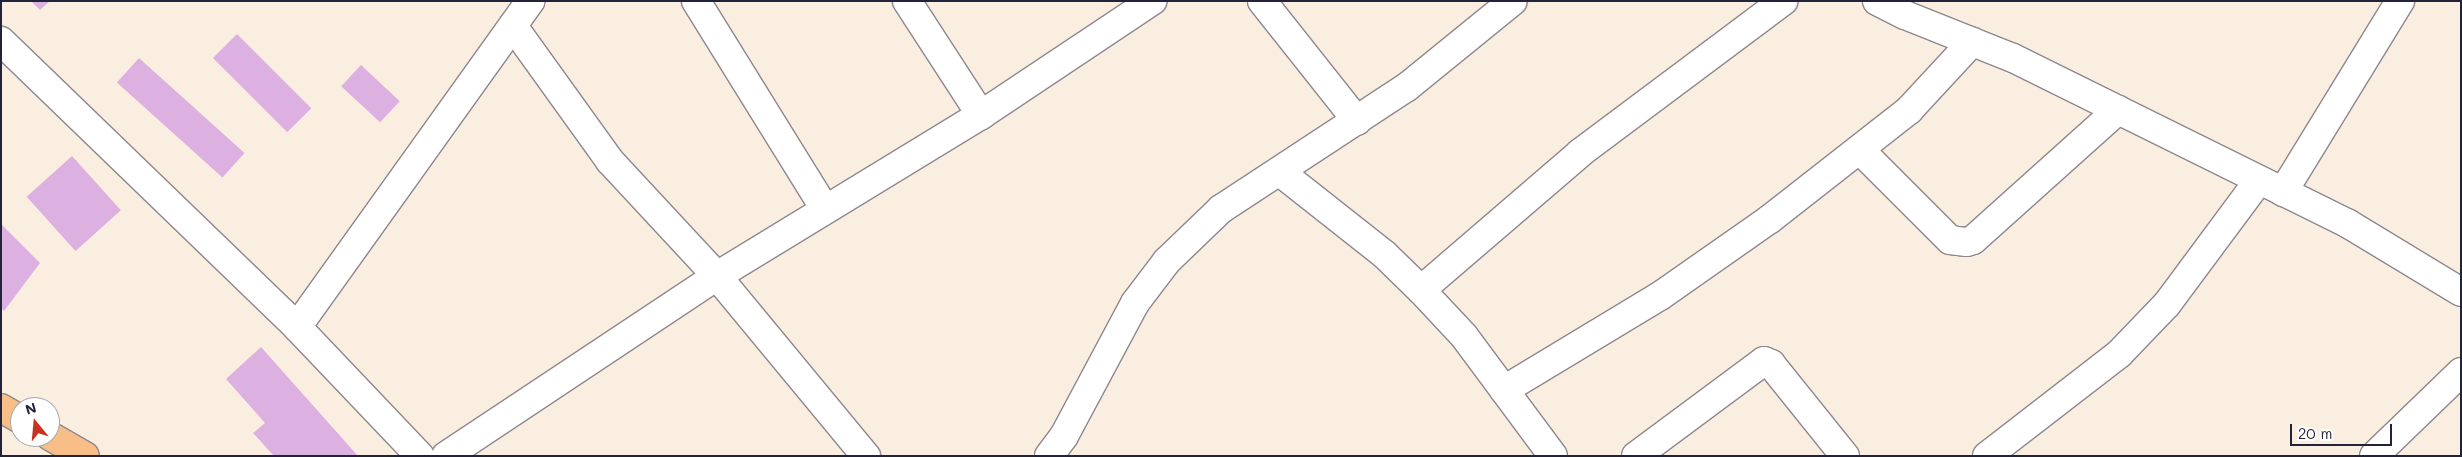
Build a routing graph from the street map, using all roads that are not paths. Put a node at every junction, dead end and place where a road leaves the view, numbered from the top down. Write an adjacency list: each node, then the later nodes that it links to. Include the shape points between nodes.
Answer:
1 (530, 1): 11 (street)
2 (696, 1): 21 (street)
3 (907, 1): 15 (street)
4 (1152, 1): 15 (street)
5 (1262, 1): 16 (street)
6 (1513, 1): 16 (street, via 1407,87)
7 (1783, 1): 23 (street, via 1580,152)
8 (1877, 1): 10 (street)
9 (2400, 1): 20 (street)
10 (1911, 8): 13 (street)
11 (513, 26): 22 (street, via 610,161); 25 (street)
12 (1, 41): 25 (street)
13 (1972, 42): 14 (street, via 2013,58); 17 (street, via 1908,110)
14 (2118, 110): 17 (street, via 1967,242 1950,240); 19 (street)
15 (981, 115): 21 (street)
16 (1357, 121): 18 (street)
17 (1861, 150): 27 (street, via 1660,296)
18 (1280, 172): 23 (street, via 1385,255); 33 (street, via 1221,209 1167,261 1135,303 1064,436)
19 (2259, 180): 20 (street); 37 (street, via 2167,304 2119,354)
20 (2283, 192): 24 (street, via 2347,223)
21 (826, 209): 22 (street)
22 (716, 276): 31 (street); 32 (street)
23 (1421, 290): 27 (street, via 1464,336)
24 (2461, 292)
25 (297, 327): 30 (street)
26 (2461, 372): 38 (street)
27 (1504, 390): 34 (street)
28 (60, 442): 29 (highway)
29 (85, 456)
30 (420, 456)
31 (446, 456)
32 (866, 456)
33 (1049, 456)
34 (1553, 456)
35 (1636, 456): 36 (street, via 1764,361 1771,364)
36 (1845, 456)
37 (1987, 456)
38 (2374, 456)

